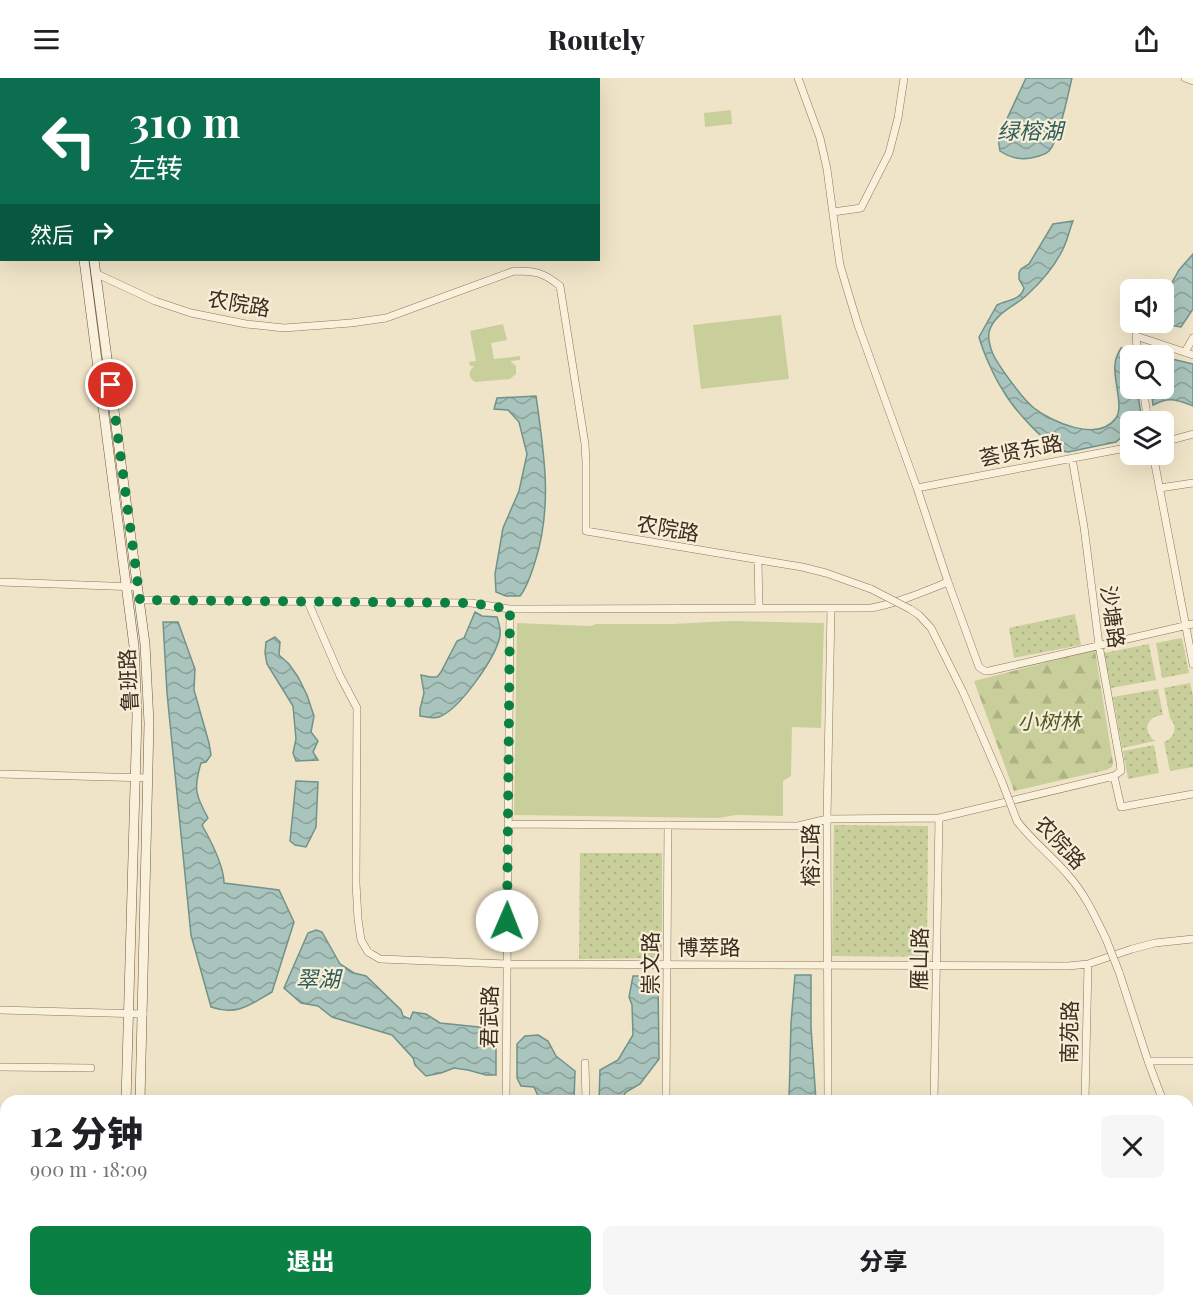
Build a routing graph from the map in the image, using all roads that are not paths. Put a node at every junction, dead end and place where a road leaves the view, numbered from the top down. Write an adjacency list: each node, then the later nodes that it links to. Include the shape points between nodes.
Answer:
1 (798, 78): 5 (street, via 820,138)
2 (904, 78): 5 (street, via 889,153 861,208)
3 (1185, 78): 4 (street)
4 (1193, 81)
5 (833, 212): 21 (street, via 840,265 858,325)
6 (84, 261): 26 (main road, 鲁班路)
7 (94, 261): 8 (main road, 鲁班路)
8 (95, 273): 23 (street, 农院路, via 191,313 284,328 386,318 514,271 548,276 560,286 585,444 586,531); 27 (main road, 鲁班路)
9 (1193, 338): 13 (street)
10 (1137, 345): 11 (street, via 1136,336)
11 (1164, 345)
12 (1174, 348): 13 (street)
13 (1185, 352): 14 (street)
14 (1193, 355)
15 (1193, 434): 16 (street)
16 (1174, 439)
17 (1120, 449): 18 (street, 荟贤东路)
18 (1072, 458): 21 (street, 荟贤东路); 34 (street, 沙塘路)
19 (1155, 465): 22 (street)
20 (1193, 483): 22 (street)
21 (917, 488): 25 (street)
22 (1160, 488): 33 (street)
23 (758, 561): 30 (street); 55 (street, 农院路, bridge, via 802,567 871,589 910,609 931,628 963,692 1017,821 1079,888 1093,911 1119,972)
24 (0, 582): 26 (street)
25 (948, 582): 31 (street, via 889,605); 34 (street, via 979,666 985,671)
26 (126, 586): 27 (street); 38 (main road, 鲁班路, via 134,646)
27 (138, 587): 28 (main road, 鲁班路)
28 (140, 600): 29 (street); 39 (main road, 鲁班路, via 149,723)
29 (308, 602): 32 (street, via 471,603); 46 (street, 博萃路, via 357,708 356,883 361,940 368,952 380,959)
30 (759, 608): 31 (street); 32 (street)
31 (831, 608): 42 (street, 榕江路)
32 (510, 609): 43 (street, 君武路)
33 (1189, 625): 34 (street); 35 (street)
34 (1099, 645): 37 (street, 沙塘路, via 1120,762 1121,771)
35 (1193, 664)
36 (0, 774): 38 (street)
37 (1114, 776): 40 (street, via 1122,807); 41 (street)
38 (135, 777): 39 (street); 52 (main road, 鲁班路)
39 (148, 778): 53 (main road, 鲁班路)
40 (1193, 794)
41 (939, 818): 42 (street); 50 (street, 雁山路)
42 (827, 819): 44 (street, via 798,826); 48 (street, 榕江路)
43 (508, 824): 44 (street); 46 (street, 君武路)
44 (668, 825): 47 (street, 崇文路)
45 (1193, 939): 49 (street, 博萃路, via 1155,943)
46 (507, 964): 47 (street, 博萃路); 61 (street, 君武路)
47 (667, 964): 48 (street, 博萃路); 63 (street, 崇文路)
48 (828, 964): 50 (street, 博萃路); 64 (street, 榕江路)
49 (1088, 964): 50 (street, 博萃路); 66 (street, 南苑路)
50 (936, 965): 65 (street, 雁山路)
51 (0, 1010): 52 (street)
52 (129, 1014): 53 (street); 59 (main road, 鲁班路)
53 (143, 1014): 60 (main road, 鲁班路)
54 (1193, 1060): 55 (street)
55 (1148, 1061): 67 (street, 农院路)
56 (585, 1063): 62 (street)
57 (0, 1066): 58 (street)
58 (91, 1068)
59 (126, 1095)
60 (140, 1095)
61 (506, 1095)
62 (586, 1095)
63 (666, 1095)
64 (828, 1095)
65 (934, 1095)
66 (1085, 1095)
67 (1161, 1095)

